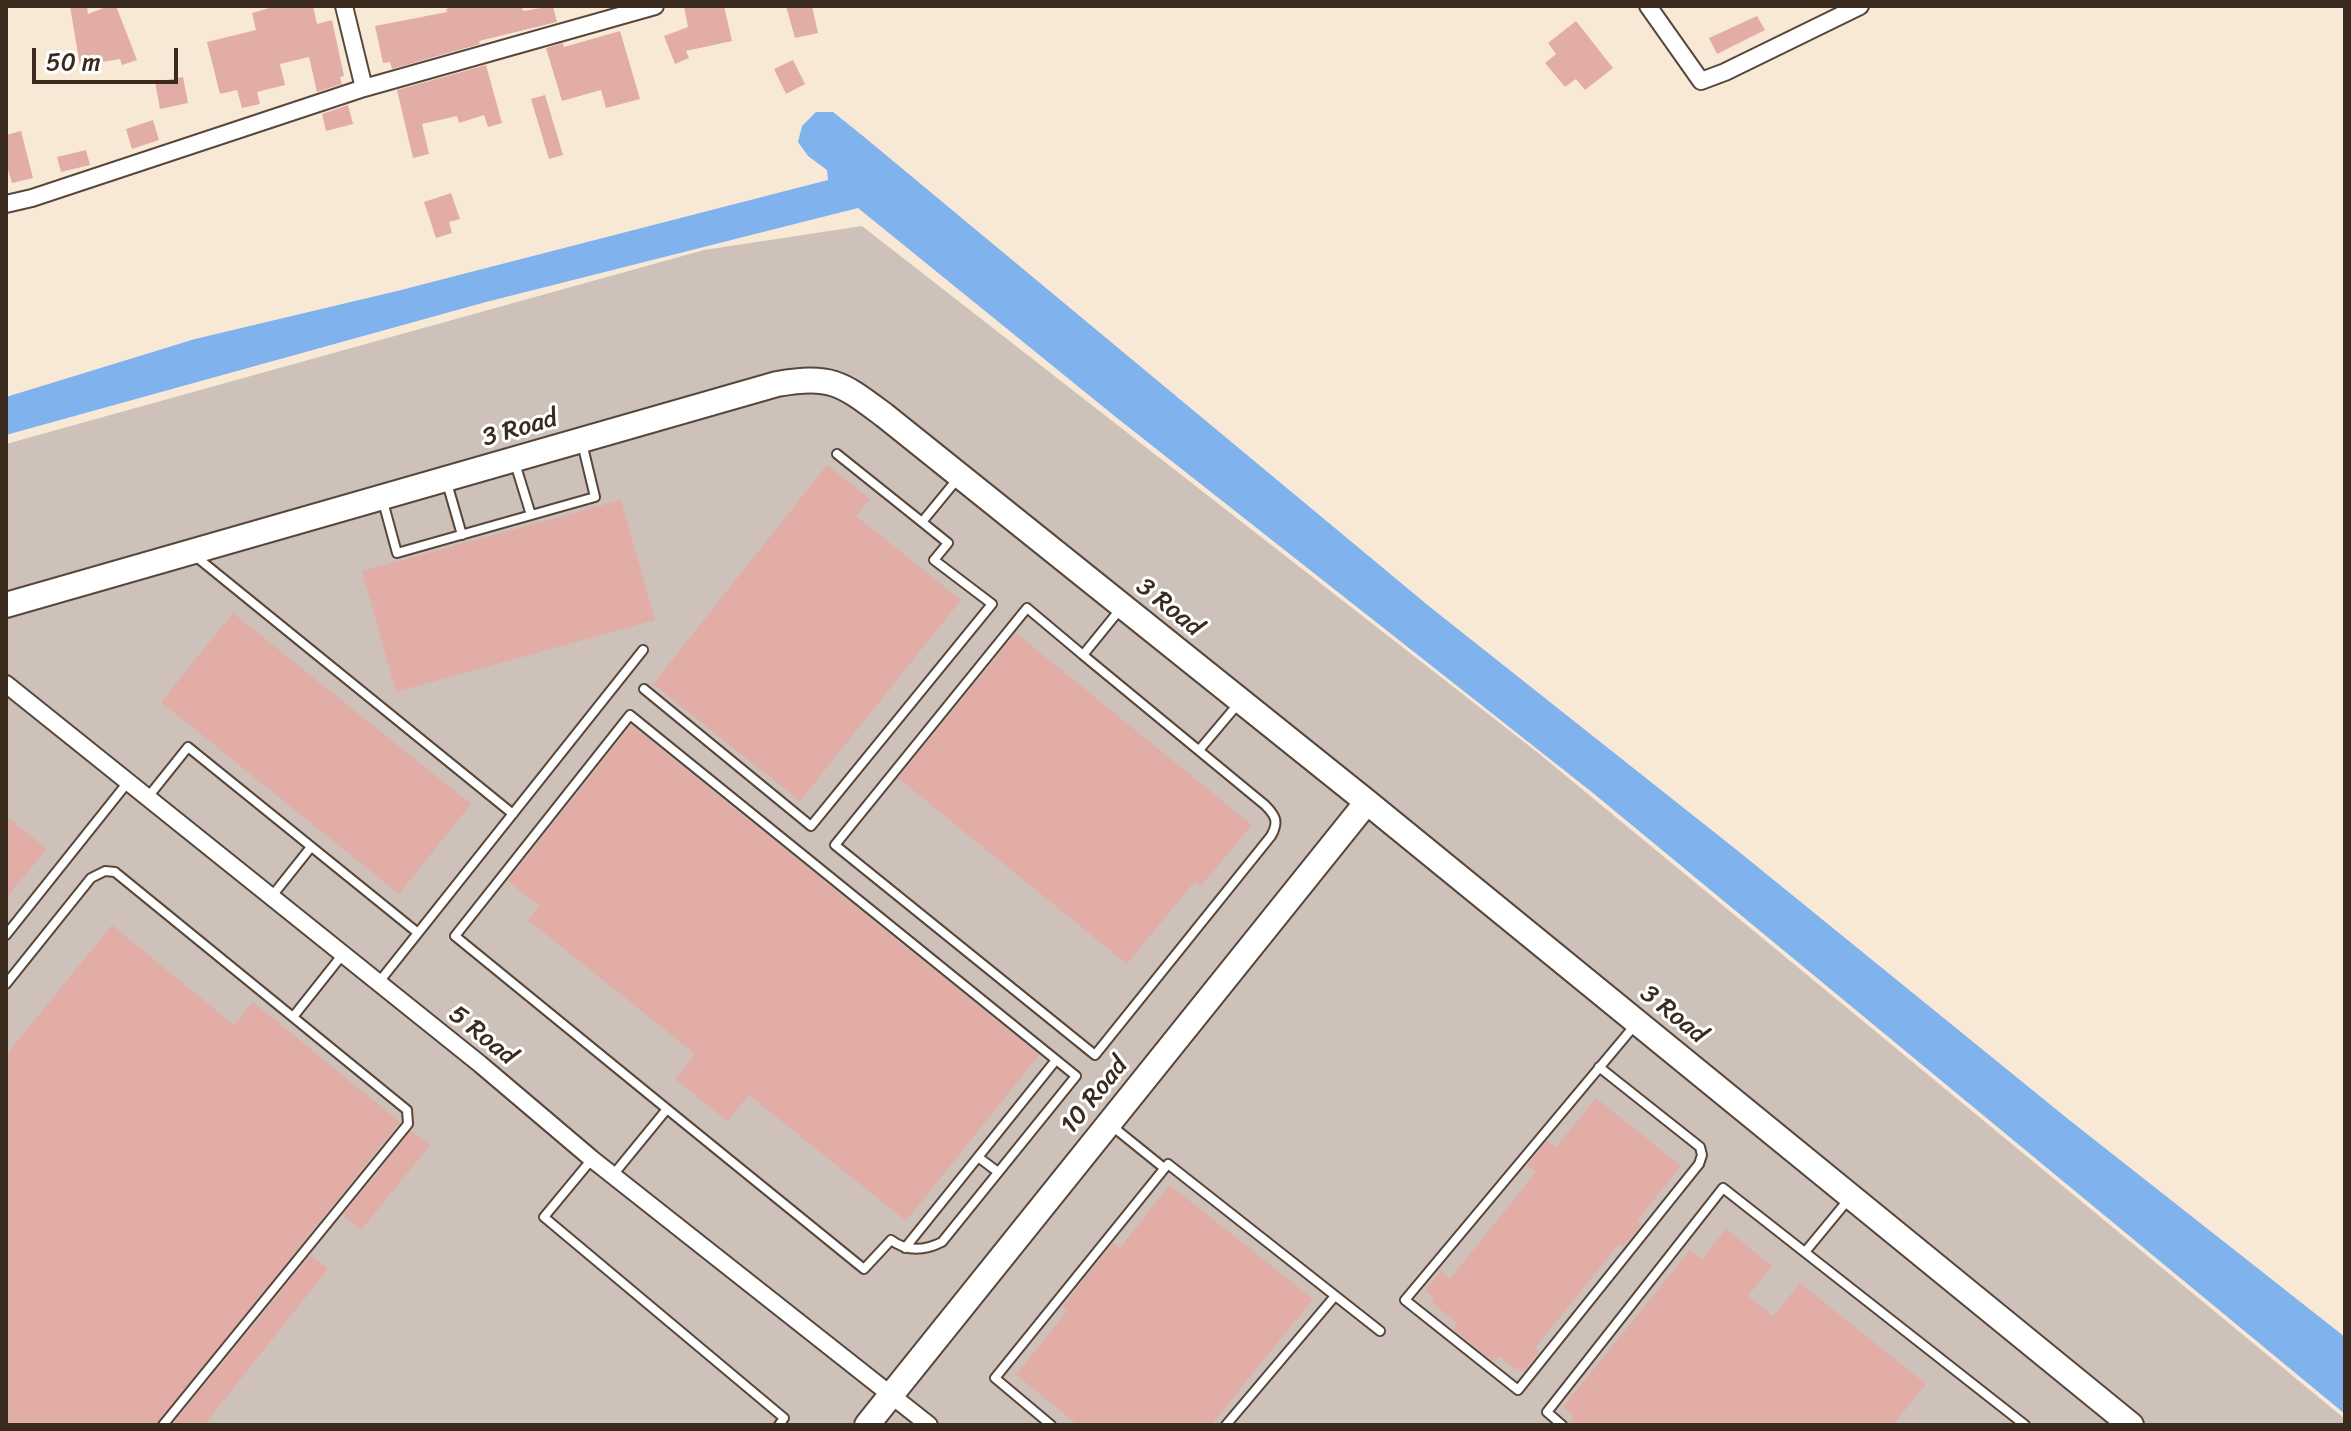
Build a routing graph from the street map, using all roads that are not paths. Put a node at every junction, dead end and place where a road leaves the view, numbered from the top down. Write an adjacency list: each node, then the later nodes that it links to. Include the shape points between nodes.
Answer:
1 (344, 6): 5 (street)
2 (655, 6): 5 (street)
3 (1648, 6): 4 (street, via 1696,77 1704,81)
4 (1860, 6)
5 (364, 88): 6 (street)
6 (6, 204)
7 (581, 441): 9 (street, 3 Road); 10 (street, 3 Road, via 809,379 842,385); 13 (lane, via 595,497)
8 (837, 454): 14 (lane)
9 (514, 459): 11 (street, 3 Road); 13 (lane)
10 (960, 476): 14 (lane); 18 (street, 3 Road)
11 (446, 479): 12 (street, 3 Road); 15 (lane)
12 (381, 497): 15 (lane, via 397,553); 16 (street, 3 Road)
13 (531, 515): 15 (lane)
14 (922, 522): 22 (lane, via 948,543 934,560 992,604 811,826)
15 (462, 535)
16 (190, 552): 17 (street, 3 Road); 28 (lane)
17 (6, 605)
18 (1122, 606): 20 (lane); 23 (street, 3 Road)
19 (643, 650): 28 (lane)
20 (1083, 655): 24 (lane); 24 (lane, via 1027,608 835,845 1095,1055 1275,828 1275,814)
21 (6, 684): 25 (street, 5 Road)
22 (644, 689)
23 (1241, 701): 24 (lane); 27 (street, 3 Road)
24 (1200, 749)
25 (129, 781): 26 (street, 5 Road); 32 (lane)
26 (148, 797): 29 (lane, via 188,747); 30 (street, 5 Road)
27 (1367, 802): 37 (street, 3 Road); 41 (street, 10 Road)
28 (513, 814): 31 (lane)
29 (311, 847): 30 (lane); 31 (lane)
30 (272, 896): 33 (street, 5 Road)
31 (418, 933): 34 (lane)
32 (6, 935)
33 (343, 954): 34 (street, 5 Road); 36 (lane)
34 (378, 983): 43 (street, 5 Road)
35 (6, 984): 36 (lane, via 91,878 115,872)
36 (293, 1017): 53 (lane, via 407,1110 408,1124)
37 (1637, 1022): 39 (lane); 47 (street, 3 Road)
38 (1056, 1060): 40 (lane, via 630,715 455,936); 42 (lane); 45 (lane, via 1076,1076)
39 (1599, 1067): 39 (lane, via 1700,1147 1702,1155 1518,1390 1405,1300)
40 (667, 1109): 46 (lane); 48 (lane, via 864,1269 891,1240)
41 (1109, 1123): 44 (lane); 52 (street, 10 Road)
42 (978, 1157): 45 (lane); 48 (lane)
43 (592, 1159): 46 (street, 5 Road); 54 (lane, via 544,1217 784,1418)
44 (1164, 1168): 50 (lane, via 1168,1164); 57 (lane, via 995,1378)
45 (998, 1172): 48 (lane, via 942,1242 930,1248)
46 (613, 1175): 52 (street, 5 Road)
47 (1851, 1195): 49 (lane); 61 (street, 3 Road)
48 (905, 1248)
49 (1805, 1252): 59 (lane, via 1723,1188 1547,1412); 60 (lane)
50 (1335, 1296): 51 (lane); 58 (lane)
51 (1380, 1331)
52 (892, 1394): 55 (street, 10 Road); 56 (street, 5 Road)
53 (163, 1425)
54 (779, 1425)
55 (867, 1425)
56 (929, 1425)
57 (1051, 1425)
58 (1226, 1425)
59 (1562, 1425)
60 (2025, 1425)
61 (2131, 1425)

